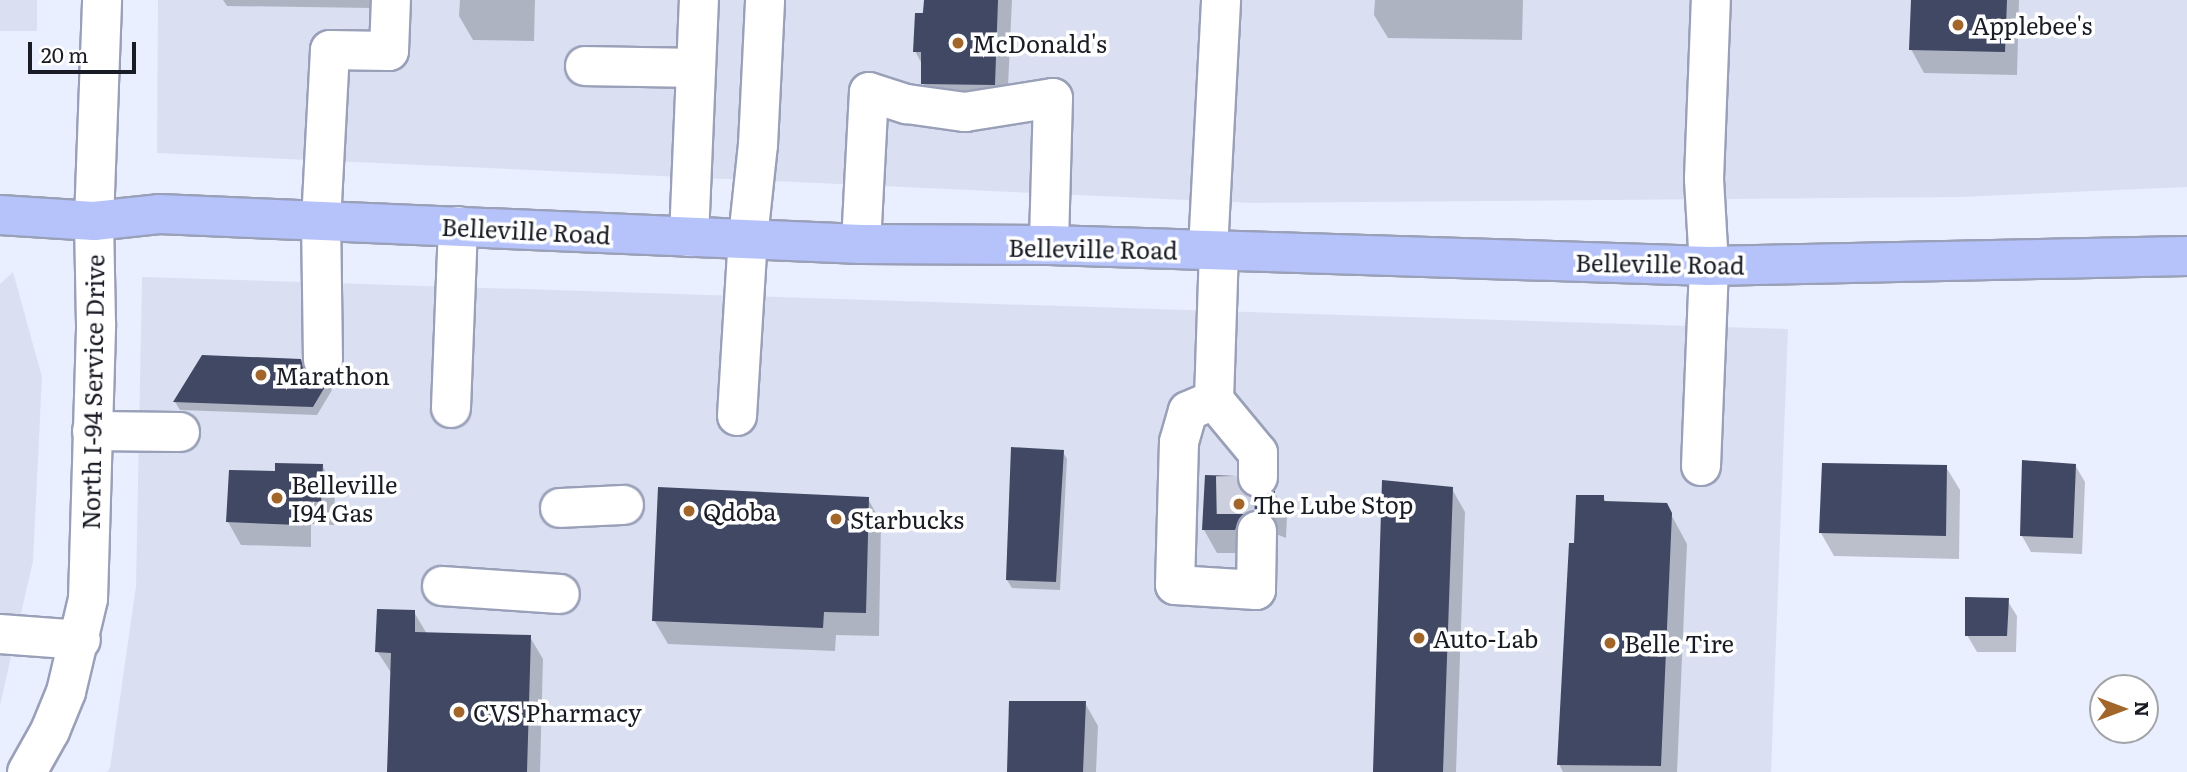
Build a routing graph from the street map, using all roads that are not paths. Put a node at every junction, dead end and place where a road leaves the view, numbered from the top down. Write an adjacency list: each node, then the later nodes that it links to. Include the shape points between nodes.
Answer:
1 (102, 0): 10 (street, North I-94 Service Drive)
2 (391, 0): 11 (street, via 390,51 330,50)
3 (699, 0): 8 (street)
4 (765, 0): 14 (street)
5 (1221, 0): 17 (street)
6 (1711, 0): 19 (street, via 1704,179)
7 (585, 66): 8 (street)
8 (696, 68): 13 (street)
9 (0, 215): 10 (main road, Belleville Road)
10 (94, 221): 11 (main road, Belleville Road, via 159,214); 24 (street, North I-94 Service Drive)
11 (321, 222): 12 (main road, Belleville Road); 20 (street)
12 (458, 226): 13 (main road, Belleville Road); 22 (street)
13 (689, 237): 14 (main road, Belleville Road)
14 (748, 238): 15 (main road, Belleville Road); 23 (street)
15 (861, 244): 16 (main road, Belleville Road); 16 (street, via 869,92 920,107 965,112 1053,98)
16 (1049, 245): 17 (main road, Belleville Road)
17 (1214, 250): 19 (main road, Belleville Road); 21 (street)
18 (2187, 256): 19 (main road, Belleville Road)
19 (1709, 266): 26 (street)
20 (323, 360)
21 (1214, 400): 27 (street, via 1258,453); 30 (street, via 1188,411 1179,442 1175,585 1256,590)
22 (451, 408)
23 (737, 416)
24 (93, 431): 25 (street); 34 (street, North I-94 Service Drive, via 88,599)
25 (180, 432)
26 (1701, 466)
27 (1247, 477)
28 (624, 505): 29 (street)
29 (560, 508)
30 (1246, 531)
31 (442, 586): 32 (street)
32 (560, 594)
33 (0, 634): 34 (street)
34 (80, 640): 35 (street, North I-94 Service Drive, via 66,692)
35 (27, 772)

